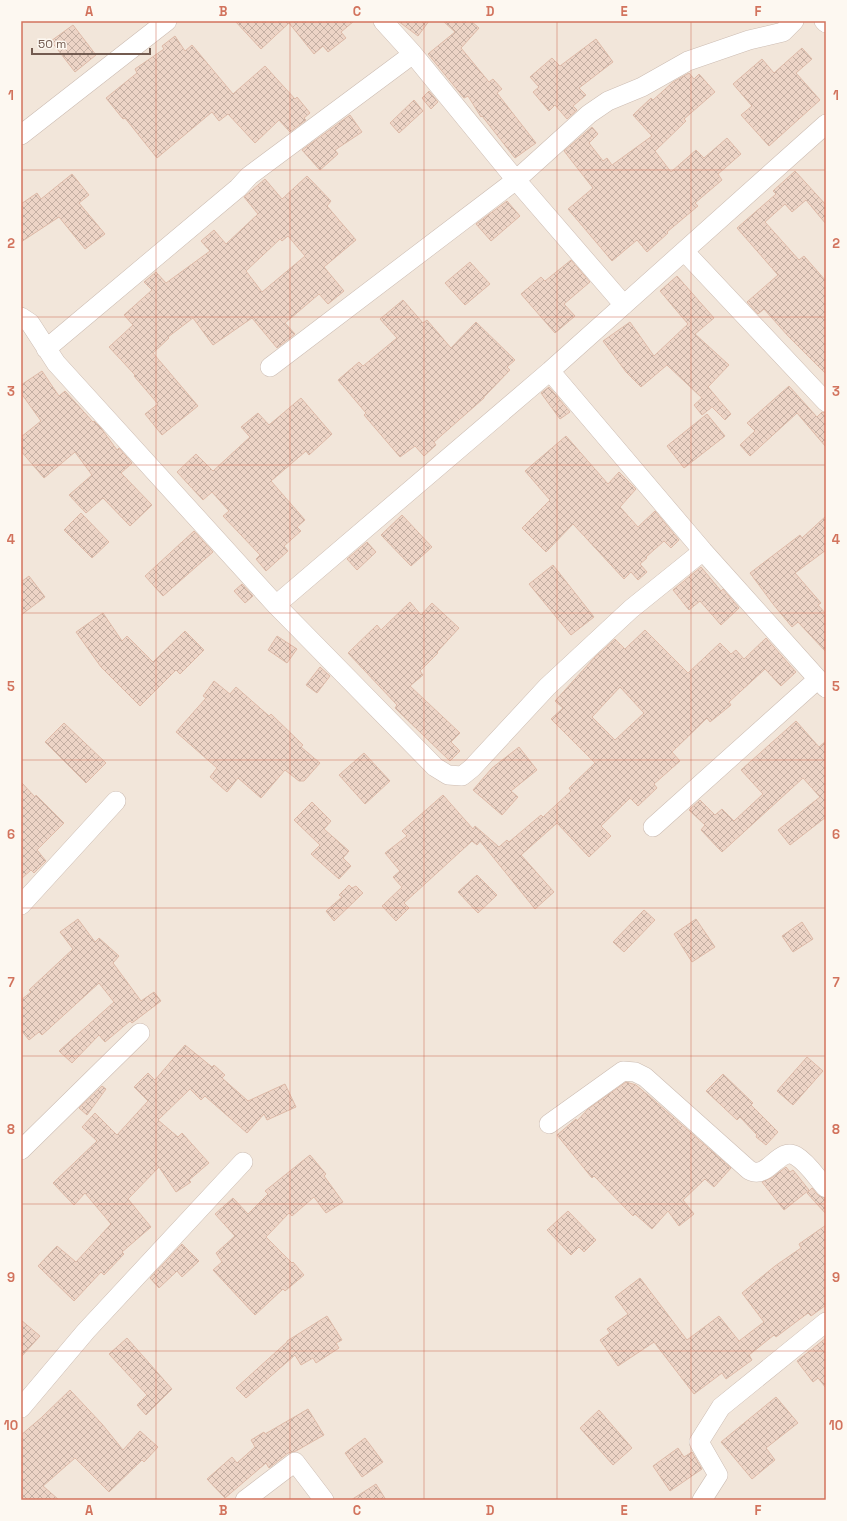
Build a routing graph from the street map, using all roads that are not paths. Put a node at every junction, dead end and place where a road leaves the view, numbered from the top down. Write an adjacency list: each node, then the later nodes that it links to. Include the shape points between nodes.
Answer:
1 (167, 21): 8 (street)
2 (384, 21): 6 (street)
3 (794, 21): 9 (street, via 783,32 749,40 688,61 642,87 608,101 589,114)
4 (824, 21): 5 (street)
5 (826, 23)
6 (413, 54): 9 (street); 13 (street, via 249,176)
7 (826, 124): 10 (street)
8 (21, 135)
9 (516, 180): 11 (street); 14 (street)
10 (684, 251): 11 (street); 16 (street)
11 (624, 306): 15 (street)
12 (21, 317): 13 (street, via 30,323)
13 (46, 349): 18 (street)
14 (270, 367)
15 (550, 371): 17 (street); 18 (street)
16 (826, 402)
17 (703, 551): 18 (street, via 631,609 547,687 462,776 448,775 435,767); 19 (street)
18 (276, 605)
19 (822, 684): 21 (street)
20 (116, 801): 22 (street)
21 (653, 827)
22 (21, 905)
23 (140, 1033): 25 (street)
24 (549, 1124): 27 (street, via 623,1071 635,1072 645,1077 749,1170 757,1173 766,1170 784,1155 794,1154)
25 (21, 1150)
26 (243, 1162): 29 (street, via 86,1331)
27 (826, 1188)
28 (826, 1322): 32 (street, via 721,1407 699,1442 718,1474)
29 (21, 1408)
30 (245, 1500): 31 (street, via 296,1462)
31 (324, 1500)
32 (702, 1500)

